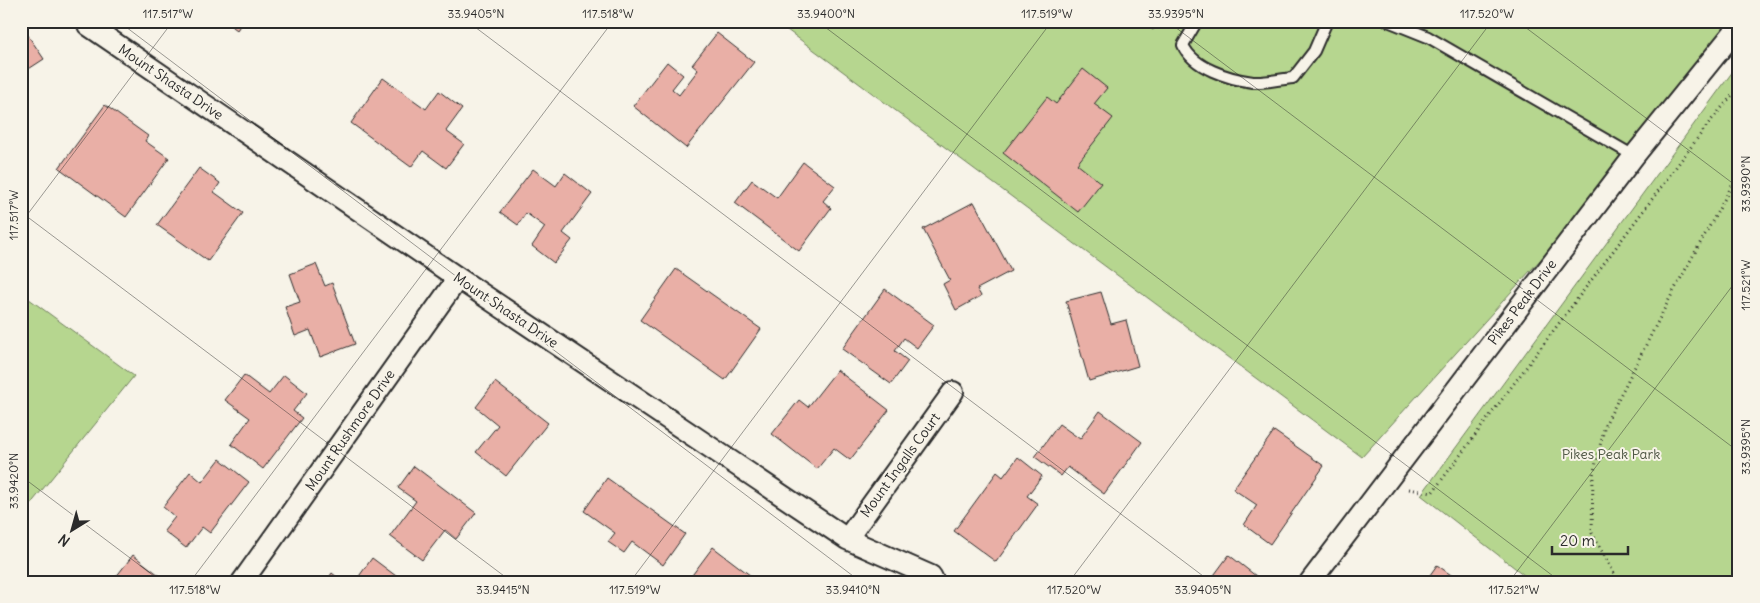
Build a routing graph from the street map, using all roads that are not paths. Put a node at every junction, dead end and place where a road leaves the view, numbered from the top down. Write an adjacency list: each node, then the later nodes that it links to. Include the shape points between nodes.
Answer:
1 (88, 21): 7 (street, Mount Shasta Drive, via 88,25)
2 (1197, 21): 3 (lane, via 1183,44 1186,53 1214,73 1254,82 1293,78 1314,51)
3 (1327, 21)
4 (1388, 21): 6 (lane, via 1428,37)
5 (1739, 26): 6 (street, Pikes Peak Drive)
6 (1634, 156): 12 (street, Pikes Peak Drive)
7 (458, 278): 9 (street, Mount Shasta Drive); 10 (street, Mount Rushmore Drive)
8 (953, 392): 9 (street, Mount Ingalls Court)
9 (847, 539): 11 (street, Mount Shasta Drive, via 931,576)
10 (242, 582)
11 (934, 582)
12 (1310, 582)

